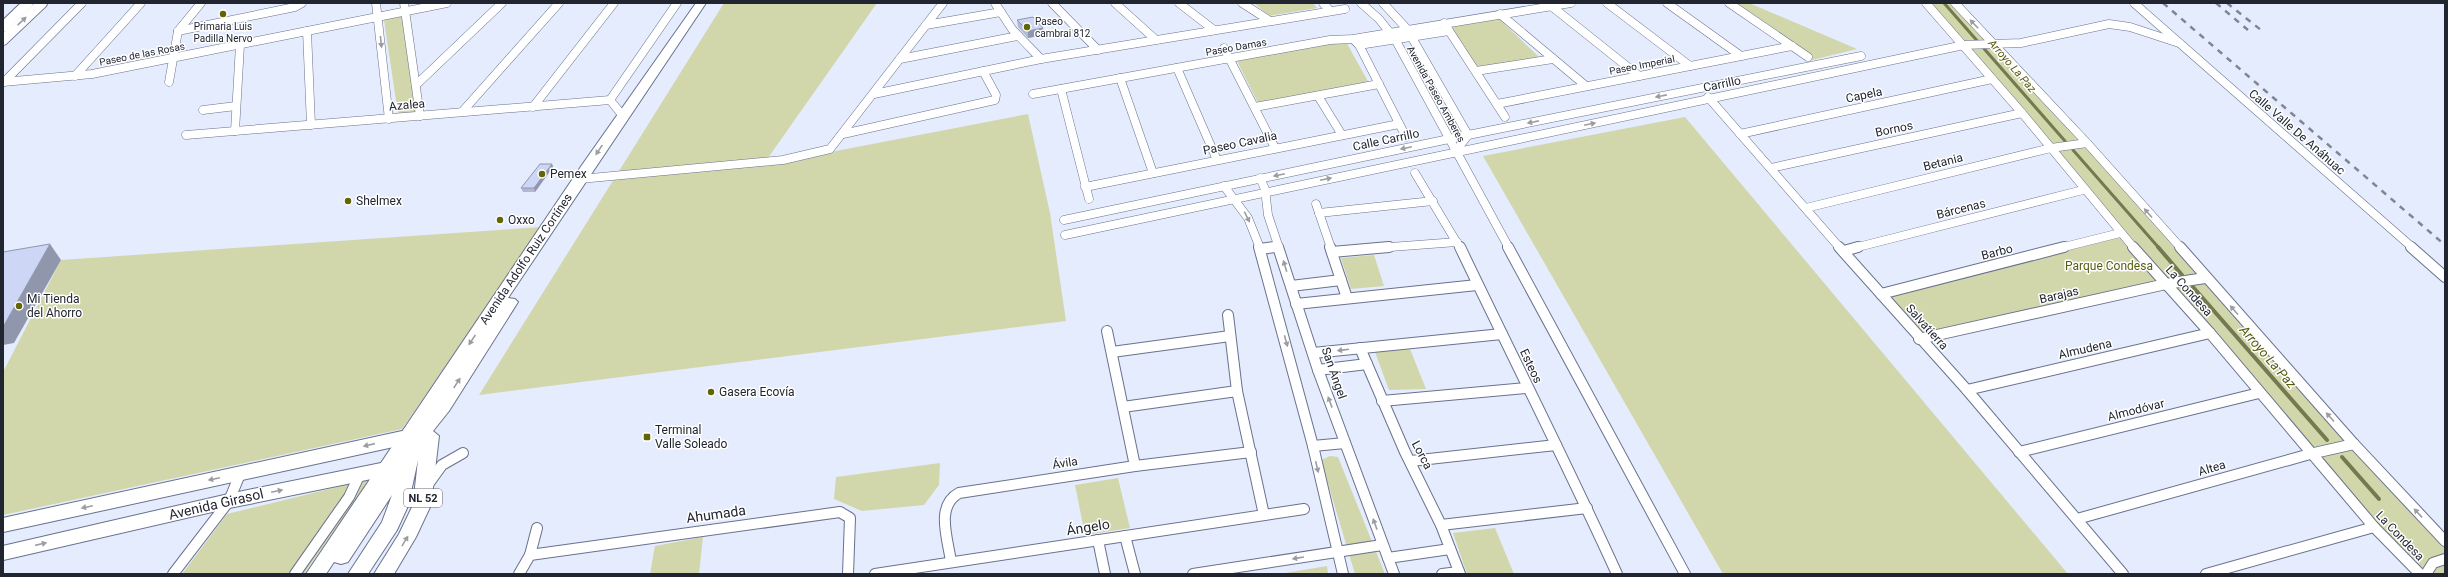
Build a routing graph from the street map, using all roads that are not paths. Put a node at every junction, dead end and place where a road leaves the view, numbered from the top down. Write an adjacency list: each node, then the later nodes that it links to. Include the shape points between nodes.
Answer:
1 (28, 3): 42 (street)
2 (42, 3): 52 (street, one-way to 2)
3 (82, 3): 79 (street)
4 (141, 3): 75 (street)
5 (201, 3): 45 (street)
6 (302, 3): 45 (street, via 295,7)
7 (376, 3): 38 (street)
8 (404, 3): 34 (street)
9 (447, 3): 34 (street, Paseo de las Rosas)
10 (502, 3): 82 (street)
11 (559, 3): 96 (street)
12 (614, 3): 93 (street)
13 (677, 3): 90 (street)
14 (701, 3): 99 (main road, Avenida Adolfo Ruiz Cortínes)
15 (711, 3): 121 (main road)
16 (943, 3): 41 (street)
17 (995, 3): 36 (street)
18 (1052, 3): 62 (street)
19 (1116, 3): 53 (street)
20 (1179, 3): 44 (street)
21 (1242, 3): 39 (street)
22 (1323, 3): 35 (street)
23 (1361, 3): 48 (street, Avenida Paseo Amberes)
24 (1383, 3): 43 (street, Avenida Paseo Amberes)
25 (1571, 3): 32 (street, Paseo Damas)
26 (1607, 3): 71 (street)
27 (1667, 3): 63 (street)
28 (1729, 3): 60 (street)
29 (1926, 3): 59 (street, La Condesa)
30 (1955, 3): 56 (street, La Condesa, one-way to 30)
31 (2134, 3): 55 (street, Calle Valle De Anáhuac)
32 (1550, 4): 37 (street, Paseo Damas); 76 (street)
33 (1345, 9): 35 (street)
34 (405, 11): 38 (street, Paseo de las Rosas); 82 (street)
35 (1330, 11): 39 (street)
36 (1001, 12): 41 (street); 49 (street)
37 (1500, 14): 40 (street, Paseo Damas); 68 (street)
38 (378, 17): 47 (street, Paseo de las Rosas); 101 (street, one-way to 101)
39 (1270, 21): 44 (street)
40 (1444, 23): 43 (street, Paseo Damas); 46 (street)
41 (926, 25): 69 (street)
42 (3, 26)
43 (1407, 29): 48 (street, Paseo Damas); 50 (street, Avenida Paseo Amberes)
44 (1214, 30): 53 (street)
45 (178, 31): 66 (street)
46 (1449, 31): 50 (street); 74 (street)
47 (307, 32): 57 (street, Paseo de las Rosas); 103 (street)
48 (1390, 32): 51 (street, Paseo Damas); 54 (street, Avenida Paseo Amberes)
49 (1018, 36): 69 (street); 70 (street)
50 (1412, 37): 54 (street); 109 (street, Avenida Paseo Amberes)
51 (1353, 39): 58 (street); 67 (street, Paseo Damas, via 1330,40)
52 (3, 40)
53 (1156, 40): 62 (street)
54 (1395, 40): 58 (street); 111 (street, Avenida Paseo Amberes)
55 (2178, 43): 56 (street, Carrillo, via 2109,24 2021,43); 140 (street, Calle Valle De Anáhuac)
56 (1992, 44): 59 (street, Carrillo); 112 (street, La Condesa)
57 (240, 45): 66 (street, Paseo de las Rosas); 92 (street)
58 (1359, 45): 81 (street)
59 (1967, 45): 78 (street, La Condesa); 89 (street, Carrillo)
60 (1792, 46): 63 (street, Paseo Imperial); 65 (street)
61 (1224, 48): 67 (street)
62 (1098, 50): 70 (street)
63 (1741, 56): 71 (street, Paseo Imperial)
64 (1861, 56): 85 (street, Calle Carrillo)
65 (1808, 57)
66 (173, 58): 75 (street, Paseo de las Rosas); 80 (street)
67 (1230, 58): 72 (street, Paseo Damas); 94 (street)
68 (1553, 58): 74 (street); 83 (street)
69 (900, 59): 86 (street)
70 (1041, 59): 73 (street)
71 (1690, 66): 76 (street, Paseo Imperial)
72 (1177, 68): 77 (street, Paseo Damas); 116 (street)
73 (983, 71): 86 (street); 105 (street, via 996,95 996,100)
74 (1476, 72): 91 (street)
75 (75, 76): 79 (street, Paseo de las Rosas)
76 (1639, 76): 83 (street, Paseo Imperial)
77 (1120, 78): 84 (street, Paseo Damas); 118 (street)
78 (1992, 79): 97 (street, La Condesa); 106 (street, Capela)
79 (4, 82)
80 (169, 82)
81 (1379, 84): 88 (street); 102 (street)
82 (416, 86): 98 (street)
83 (1586, 86): 91 (street, Paseo Imperial)
84 (1061, 89): 87 (street, Paseo Damas); 123 (street)
85 (1699, 89): 89 (street); 109 (street, Calle Carrillo, one-way to 109)
86 (874, 94): 105 (street)
87 (1033, 94)
88 (1318, 96): 94 (street); 108 (street)
89 (1710, 99): 106 (street, Salvatierra); 115 (street, Carrillo, one-way to 89)
90 (610, 100): 93 (street, Azalea); 99 (street)
91 (1497, 104): 100 (street)
92 (236, 106): 95 (street); 104 (street)
93 (533, 107): 96 (street, Azalea)
94 (1255, 107): 113 (street)
95 (203, 110)
96 (462, 112): 98 (street, Azalea)
97 (2022, 113): 114 (street, La Condesa); 117 (street, Bornos)
98 (420, 116): 101 (street, Azalea)
99 (623, 116): 121 (main road, Avenida Adolfo Ruiz Cortínes, one-way to 121)
100 (1505, 117)
101 (389, 119): 103 (street, Azalea)
102 (1399, 124): 108 (street, Paseo Cavalia); 110 (street)
103 (311, 125): 104 (street, Azalea)
104 (235, 131): 107 (street, Azalea)
105 (844, 134): 121 (street, via 826,151 783,160)
106 (1740, 134): 117 (street, Salvatierra)
107 (186, 135)
108 (1342, 135): 113 (street, Paseo Cavalia)
109 (1468, 135): 111 (street, Calle Carrillo); 115 (street, Avenida Paseo Amberes)
110 (1406, 137)
111 (1449, 139): 115 (street, Avenida Paseo Amberes); 120 (street, Calle Carrillo, one-way to 120)
112 (2087, 144): 114 (street, Betania); 141 (street, La Condesa, one-way to 112)
113 (1275, 148): 116 (street, Paseo Cavalia)
114 (2051, 148): 124 (street, La Condesa); 130 (street, Betania)
115 (1456, 151): 125 (street, one-way to 115); 219 (street)
116 (1217, 160): 118 (street, Paseo Cavalia)
117 (1771, 168): 130 (street, Salvatierra)
118 (1153, 173): 123 (street, Paseo Cavalia)
119 (1415, 173): 128 (street, Esteos)
120 (1260, 178): 122 (street, Calle Carrillo); 125 (street)
121 (586, 179): 170 (main road, Avenida Adolfo Ruiz Cortínes, one-way to 170); 170 (main road, one-way to 121, via 443,407)
122 (1224, 186): 127 (street); 132 (street, Calle Carrillo)
123 (1085, 187): 126 (street)
124 (2084, 190): 133 (street, La Condesa); 138 (street, Bárcenas)
125 (1268, 192): 127 (street); 136 (street, San Ángel, via 1268,215)
126 (1089, 199)
127 (1233, 199): 134 (street); 137 (street, one-way to 137, via 1248,218)
128 (1434, 201): 131 (street); 135 (street, Esteos)
129 (1316, 204): 131 (street)
130 (1806, 208): 138 (street, Salvatierra)
131 (1319, 213): 139 (street)
132 (1064, 220)
133 (2120, 233): 143 (street, La Condesa); 146 (street, Barbo)
134 (1065, 235)
135 (1457, 242): 139 (street); 144 (street, Esteos)
136 (1279, 247): 137 (street); 145 (street, San Ángel, one-way to 136)
137 (1260, 249): 169 (street, one-way to 169)
138 (1844, 251): 146 (street, Salvatierra)
139 (1332, 252): 142 (street)
140 (2445, 277)
141 (2205, 278): 143 (street, Barajas); 167 (street, La Condesa, one-way to 141)
142 (1341, 280): 145 (street); 147 (street)
143 (2166, 284): 151 (street, La Condesa); 154 (street, Barajas)
144 (1477, 285): 147 (street); 152 (street, Esteos)
145 (1291, 286): 148 (street, San Ángel)
146 (1880, 294): 154 (street, Salvatierra)
147 (1347, 298): 148 (street)
148 (1296, 304): 157 (street, San Ángel)
149 (1228, 316): 153 (street)
150 (1107, 331): 156 (street)
151 (2210, 333): 161 (street, Almudena); 163 (street, La Condesa)
152 (1502, 334): 155 (street); 160 (street, Esteos)
153 (1230, 336): 156 (street); 162 (street)
154 (1919, 339): 161 (street, Salvatierra)
155 (1360, 348): 157 (street, one-way to 157); 158 (street, Lorca)
156 (1112, 352): 165 (street)
157 (1313, 353): 159 (street, San Ángel)
158 (1367, 364): 159 (street); 164 (street, Lorca)
159 (1318, 370): 166 (street, San Ángel, one-way to 159)
160 (1526, 388): 164 (street); 168 (street, Esteos)
161 (1967, 390): 172 (street, Salvatierra)
162 (1237, 391): 165 (street); 171 (street)
163 (2259, 393): 172 (street, Almodóvar); 174 (street, La Condesa)
164 (1382, 401): 175 (street, Lorca)
165 (1123, 407): 176 (street)
166 (1345, 443): 169 (street); 192 (street, San Ángel, one-way to 166)
167 (2354, 444): 174 (street, Altea); 191 (street, La Condesa, one-way to 167)
168 (1556, 445): 175 (street); 181 (street, Esteos)
169 (1313, 446): 194 (street, one-way to 194)
170 (410, 447): 177 (street, Avenida Girasol, one-way to 177); 178 (street, Avenida Girasol); 179 (main road, NL 52, via 429,459); 204 (main road, Avenida Adolfo Ruiz Cortínes); 205 (main road); 206 (main road); 207 (main road, via 399,506 390,525)
171 (1251, 452): 176 (street, Ávila); 183 (street)
172 (2019, 452): 184 (street, Salvatierra)
173 (463, 453): 179 (street, via 442,465 429,482)
174 (2310, 454): 184 (street, Altea); 187 (street, La Condesa)
175 (1411, 461): 186 (street, Lorca)
176 (1135, 466): 199 (street, Ávila, via 970,491 950,498 944,513)
177 (240, 474): 180 (street); 185 (street, Avenida Girasol, one-way to 185)
178 (360, 474): 180 (street, Avenida Girasol, one-way to 178); 203 (street, via 349,497)
179 (424, 495): 208 (main road, NL 52, one-way to 179, via 407,537)
180 (229, 501): 195 (street, Avenida Girasol, one-way to 180); 202 (street)
181 (1587, 508): 186 (street); 218 (street, Esteos)
182 (1304, 509): 183 (street, Ángelo)
183 (1264, 515): 189 (street, Ángelo)
184 (2077, 519): 220 (street, Salvatierra)
185 (3, 525)
186 (1441, 525): 193 (street, Lorca)
187 (2374, 527): 221 (street); 222 (street, La Condesa)
188 (537, 528): 196 (street)
189 (1125, 536): 190 (street, Ángelo); 213 (street)
190 (1098, 540): 199 (street, Ángelo); 212 (street)
191 (2445, 541)
192 (1382, 545): 194 (street); 197 (street, San Ángel)
193 (1450, 549): 197 (street); 201 (street, Lorca)
194 (1337, 552): 200 (street, one-way to 200); 215 (street)
195 (3, 553)
196 (530, 555): 209 (street); 210 (street, Ahumada, via 840,512 850,518)
197 (1388, 558): 216 (street, San Ángel)
198 (2445, 559): 223 (street, via 2433,562)
199 (951, 562): 211 (street, Ángelo)
200 (1209, 573): 214 (street)
201 (1460, 573): 217 (street)
202 (173, 574)
203 (295, 574)
204 (316, 574)
205 (323, 574)
206 (329, 574)
207 (358, 574)
208 (384, 574)
209 (519, 574)
210 (848, 574)
211 (875, 574)
212 (1105, 574)
213 (1135, 574)
214 (1193, 574)
215 (1343, 574)
216 (1394, 574)
217 (1442, 574)
218 (1617, 574)
219 (1685, 574)
220 (2123, 574)
221 (2206, 574)
222 (2420, 574)
223 (2426, 574)

